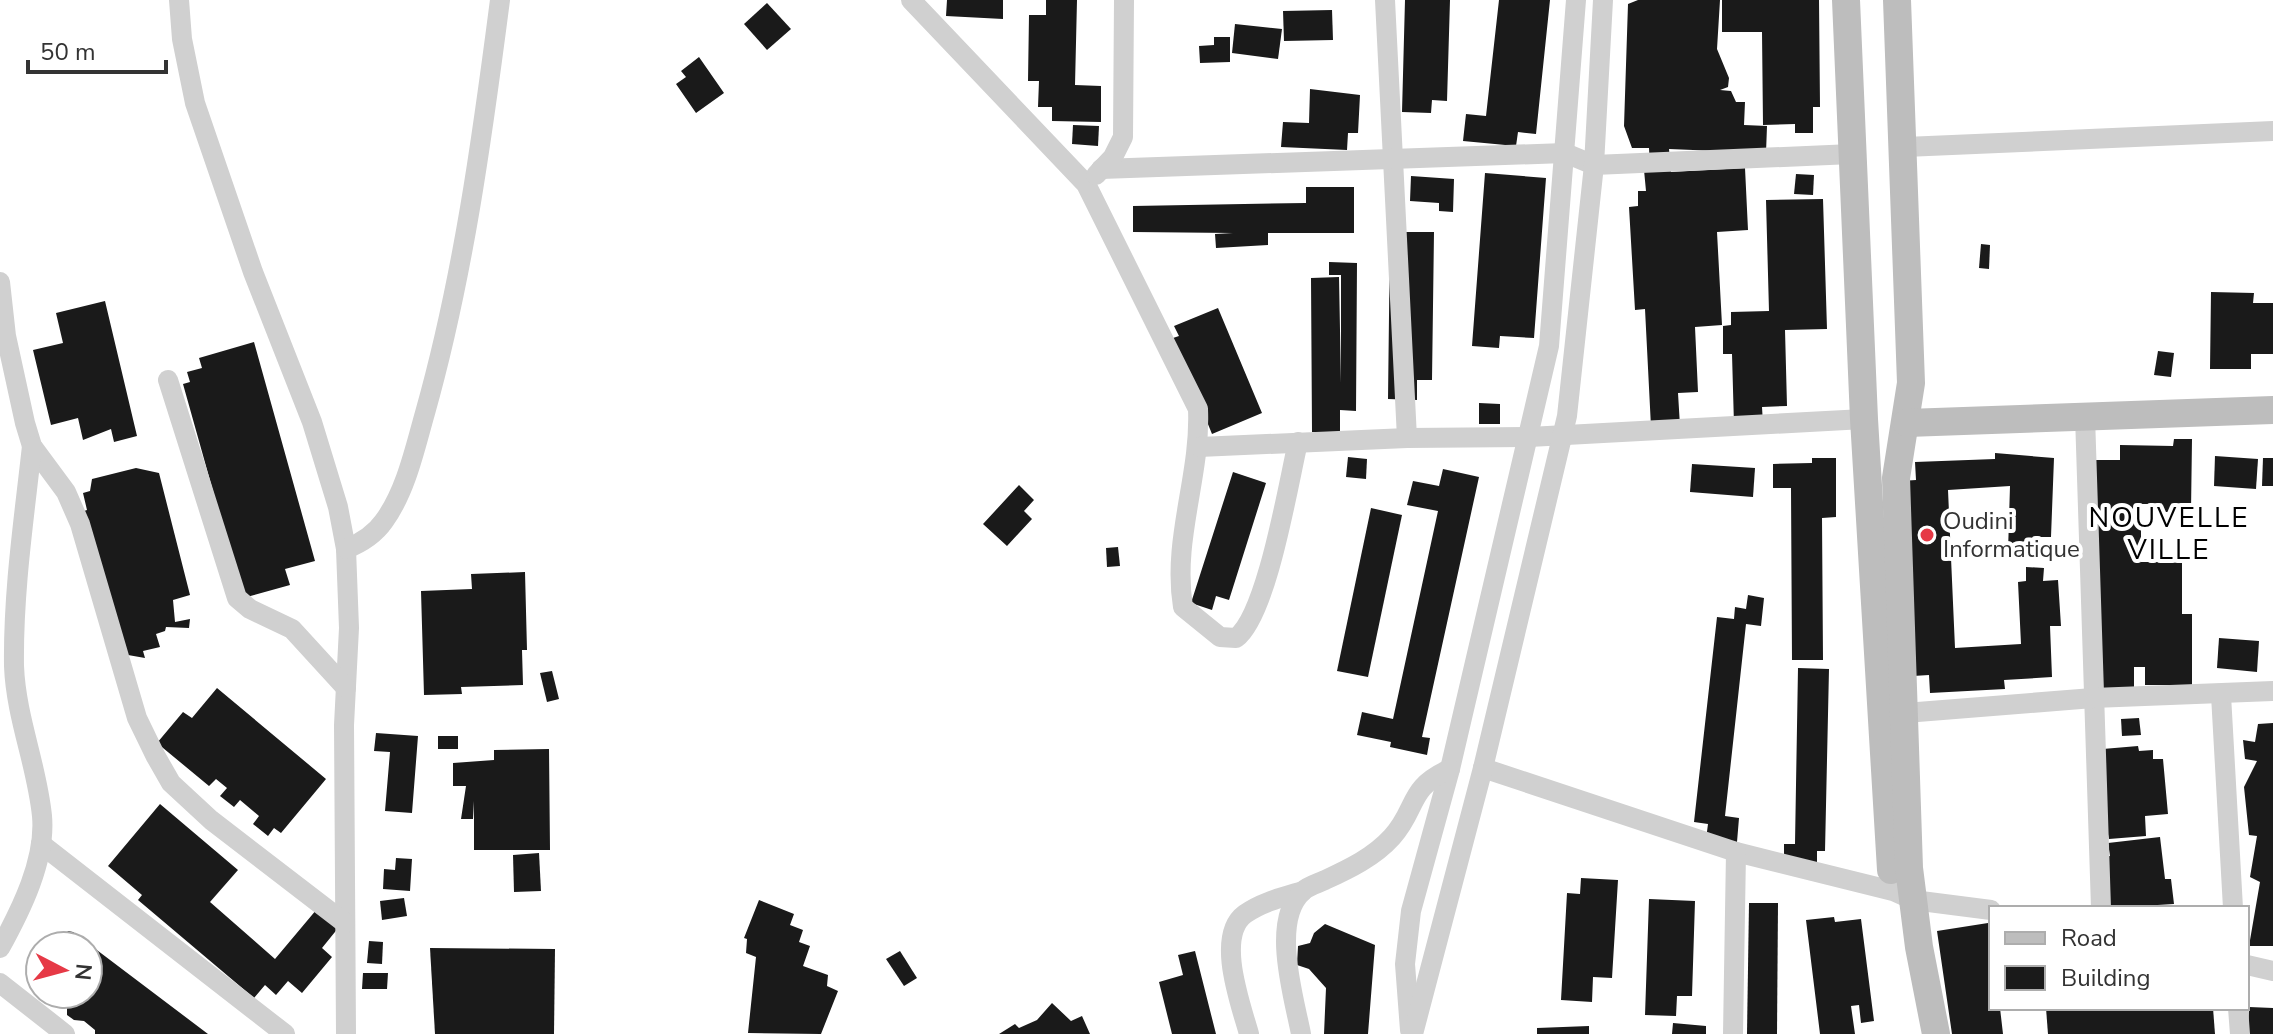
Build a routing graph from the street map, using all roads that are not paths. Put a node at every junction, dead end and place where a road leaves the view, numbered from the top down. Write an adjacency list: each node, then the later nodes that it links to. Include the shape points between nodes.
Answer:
1 (179, 0): 29 (street, via 195,103 312,422)
2 (500, 0): 29 (street, via 472,205 447,335 398,496 373,533)
3 (1124, 0): 16 (street, via 1123,137)
4 (1385, 0): 14 (street)
5 (1576, 0): 12 (street)
6 (1603, 0): 15 (street)
7 (1846, 0): 13 (street)
8 (1897, 0): 11 (street)
9 (919, 5): 16 (street)
10 (2273, 131): 11 (street)
11 (1905, 147): 22 (street)
12 (1565, 153): 14 (street); 15 (street); 24 (street, via 1549,346)
13 (1852, 154): 15 (street); 20 (street)
14 (1395, 158): 16 (street); 25 (street)
15 (1594, 165): 23 (street)
16 (1094, 177): 28 (street, via 1198,409)
17 (0, 282): 27 (street, via 9,351)
18 (168, 380): 30 (street, via 237,598 292,629)
19 (2273, 410): 21 (street)
20 (1865, 416): 22 (street, via 1884,439); 22 (street, via 1888,392); 23 (street); 40 (street)
21 (2085, 416): 22 (street); 33 (street)
22 (1906, 422): 34 (street, via 1896,478)
23 (1562, 434): 24 (street); 35 (street)
24 (1529, 437): 25 (street); 36 (street)
25 (1407, 438): 26 (street)
26 (1298, 442): 28 (street); 28 (street, via 1259,602 1246,631 1236,638 1220,637 1183,607 1179,582 1184,517)
27 (32, 446): 37 (street, via 14,664 16,698 42,819); 44 (street, via 66,492 80,524 137,718 171,783)
28 (1199, 447)
29 (346, 549): 30 (street)
30 (346, 688): 44 (street)
31 (2273, 691): 32 (street)
32 (2221, 695): 33 (street); 42 (street)
33 (2093, 698): 34 (street); 41 (street)
34 (1905, 713): 40 (street)
35 (1483, 768): 38 (street); 55 (street)
36 (1450, 769): 39 (street, via 1429,778 1394,835 1377,852); 55 (street, via 1411,911 1405,964)
37 (41, 844): 45 (street); 51 (street)
38 (1736, 852): 40 (street); 56 (street)
39 (1303, 891): 53 (street, via 1242,916 1232,930 1231,966); 54 (street, via 1290,911 1285,951)
40 (1903, 896): 43 (street); 57 (street); 58 (street)
41 (2101, 906)
42 (2233, 906)
43 (1989, 910)
44 (345, 923): 52 (street)
45 (0, 948)
46 (2249, 965): 47 (street)
47 (2273, 971)
48 (0, 983): 50 (street)
49 (2238, 1010): 59 (street)
50 (65, 1034)
51 (285, 1034)
52 (346, 1034)
53 (1249, 1034)
54 (1301, 1034)
55 (1412, 1034)
56 (1733, 1034)
57 (1919, 1034)
58 (1936, 1034)
59 (2240, 1034)

